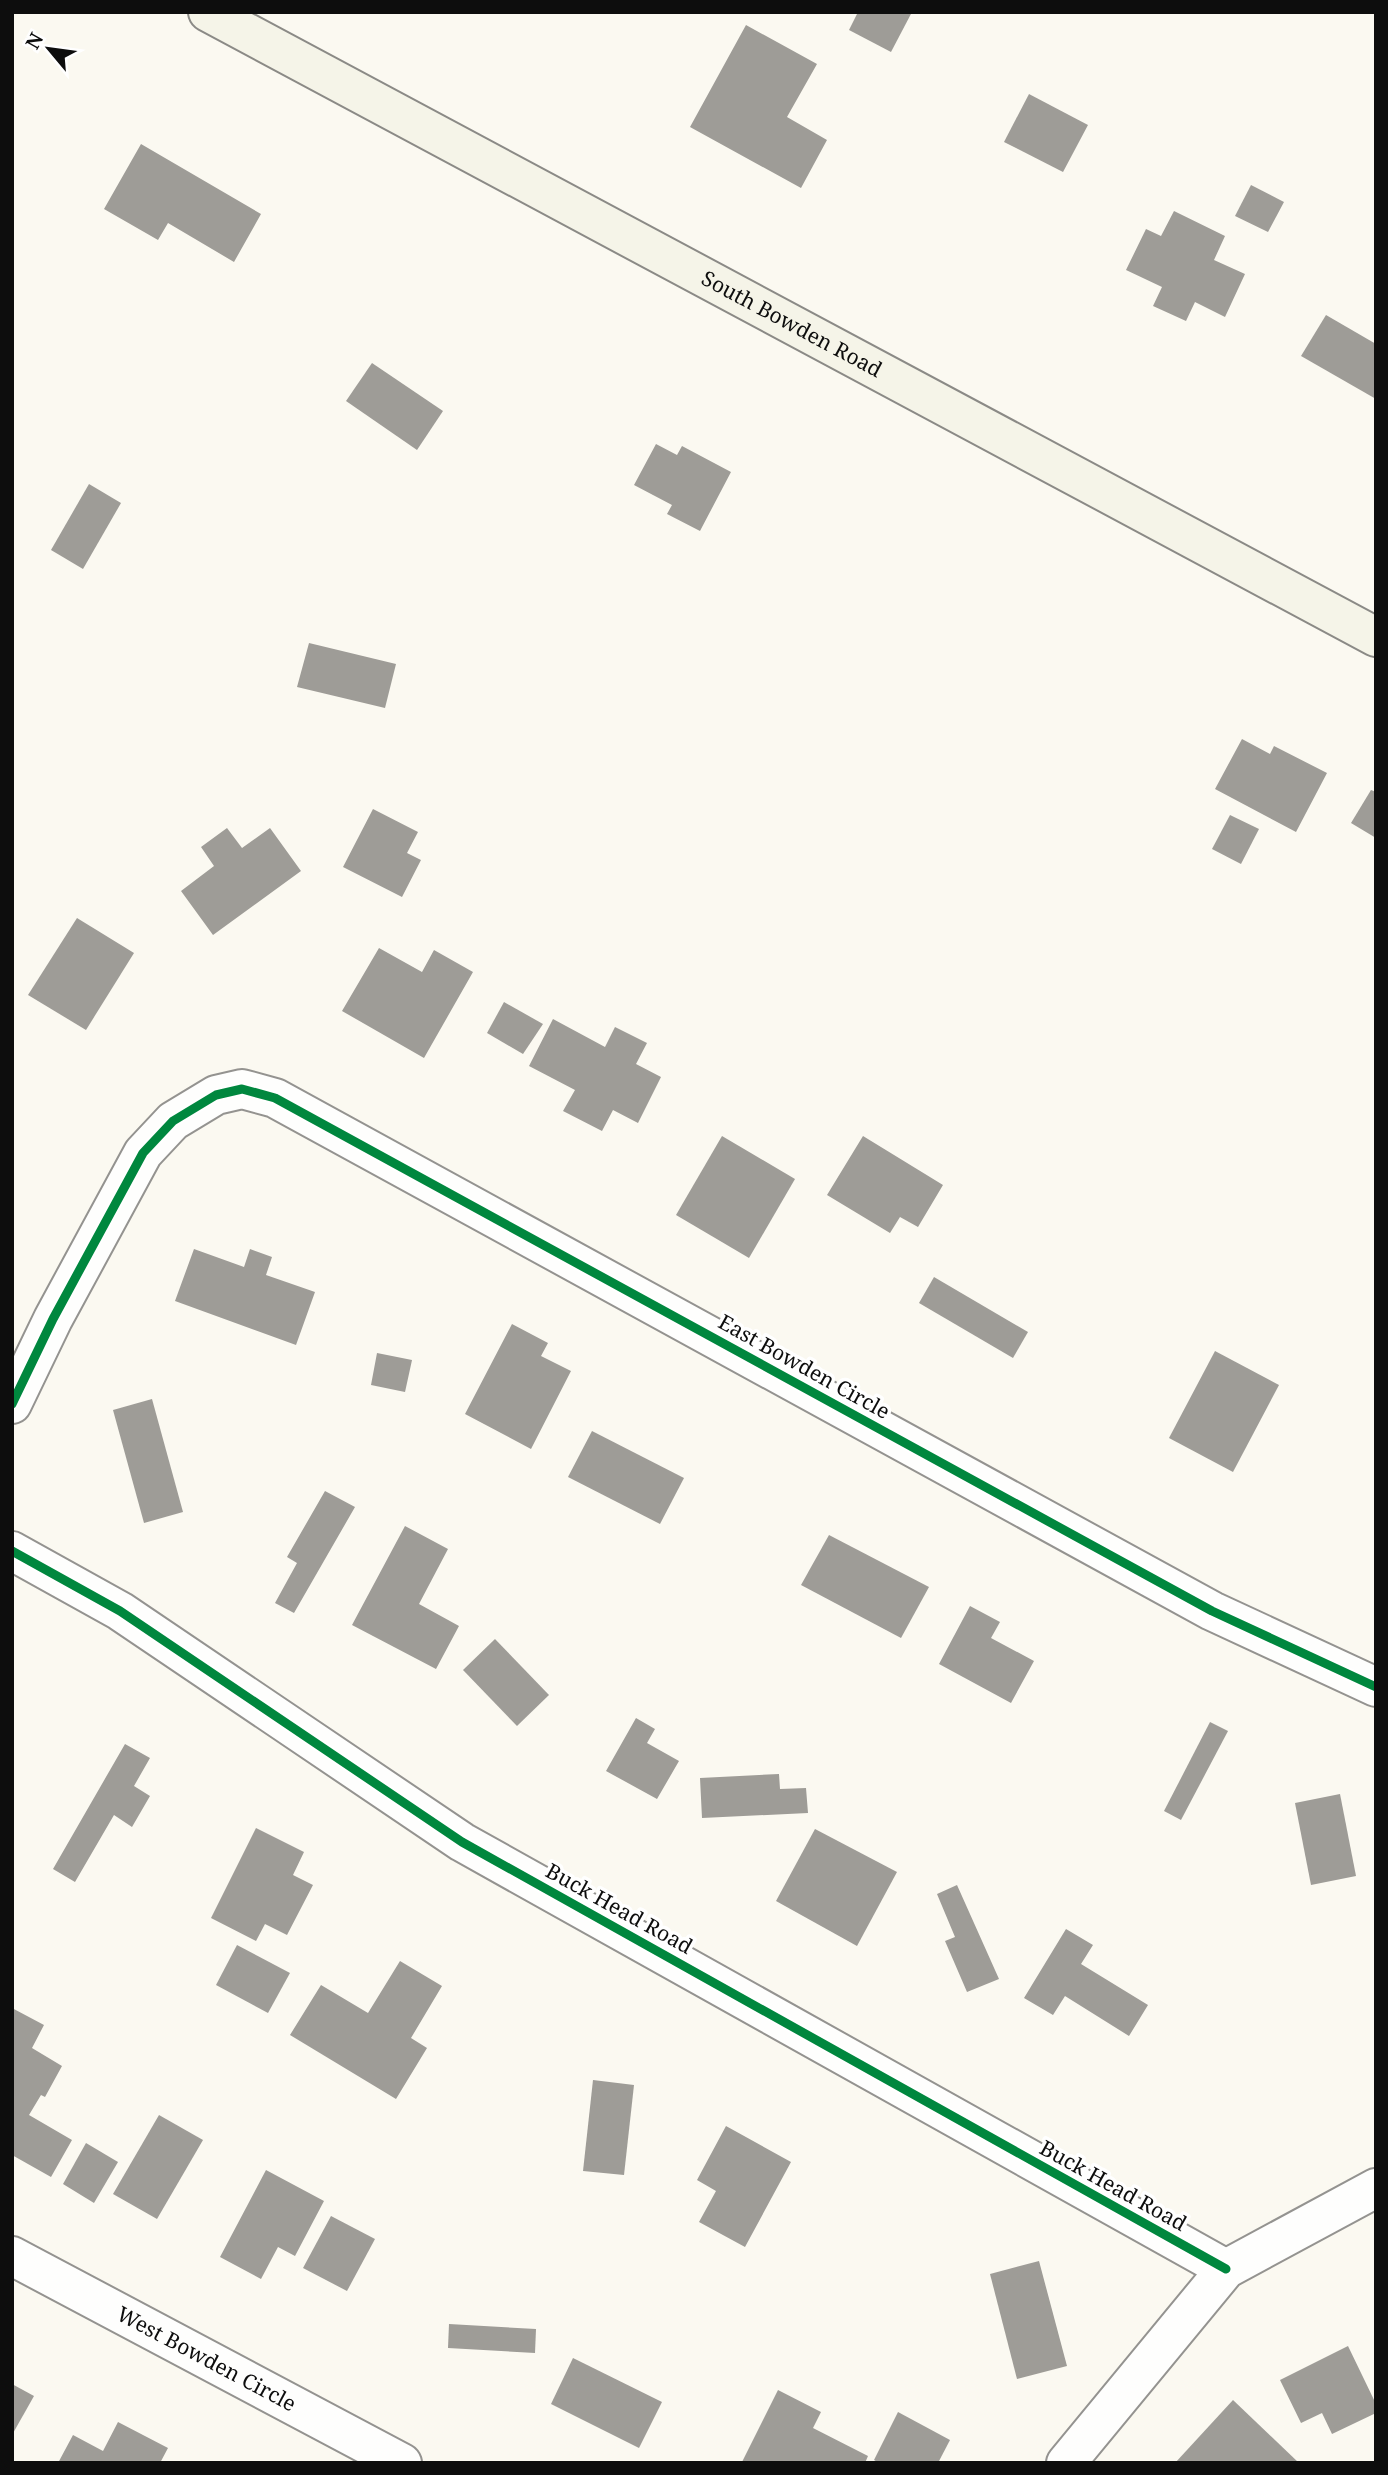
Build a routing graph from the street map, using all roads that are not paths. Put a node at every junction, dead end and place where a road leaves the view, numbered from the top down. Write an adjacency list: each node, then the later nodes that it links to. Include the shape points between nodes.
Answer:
1 (208, 12): 2 (main road, South Bowden Road)
2 (1376, 637)
3 (12, 1404): 5 (street, East Bowden Circle, via 52,1319 143,1153 173,1121 216,1095 242,1089 275,1098 1212,1611)
4 (12, 1551): 8 (street, Buck Head Road, via 120,1611 462,1842)
5 (1376, 1687)
6 (1376, 2188): 8 (street)
7 (12, 2256): 9 (street, West Bowden Circle)
8 (1226, 2269): 10 (street)
9 (402, 2463)
10 (1066, 2463)

